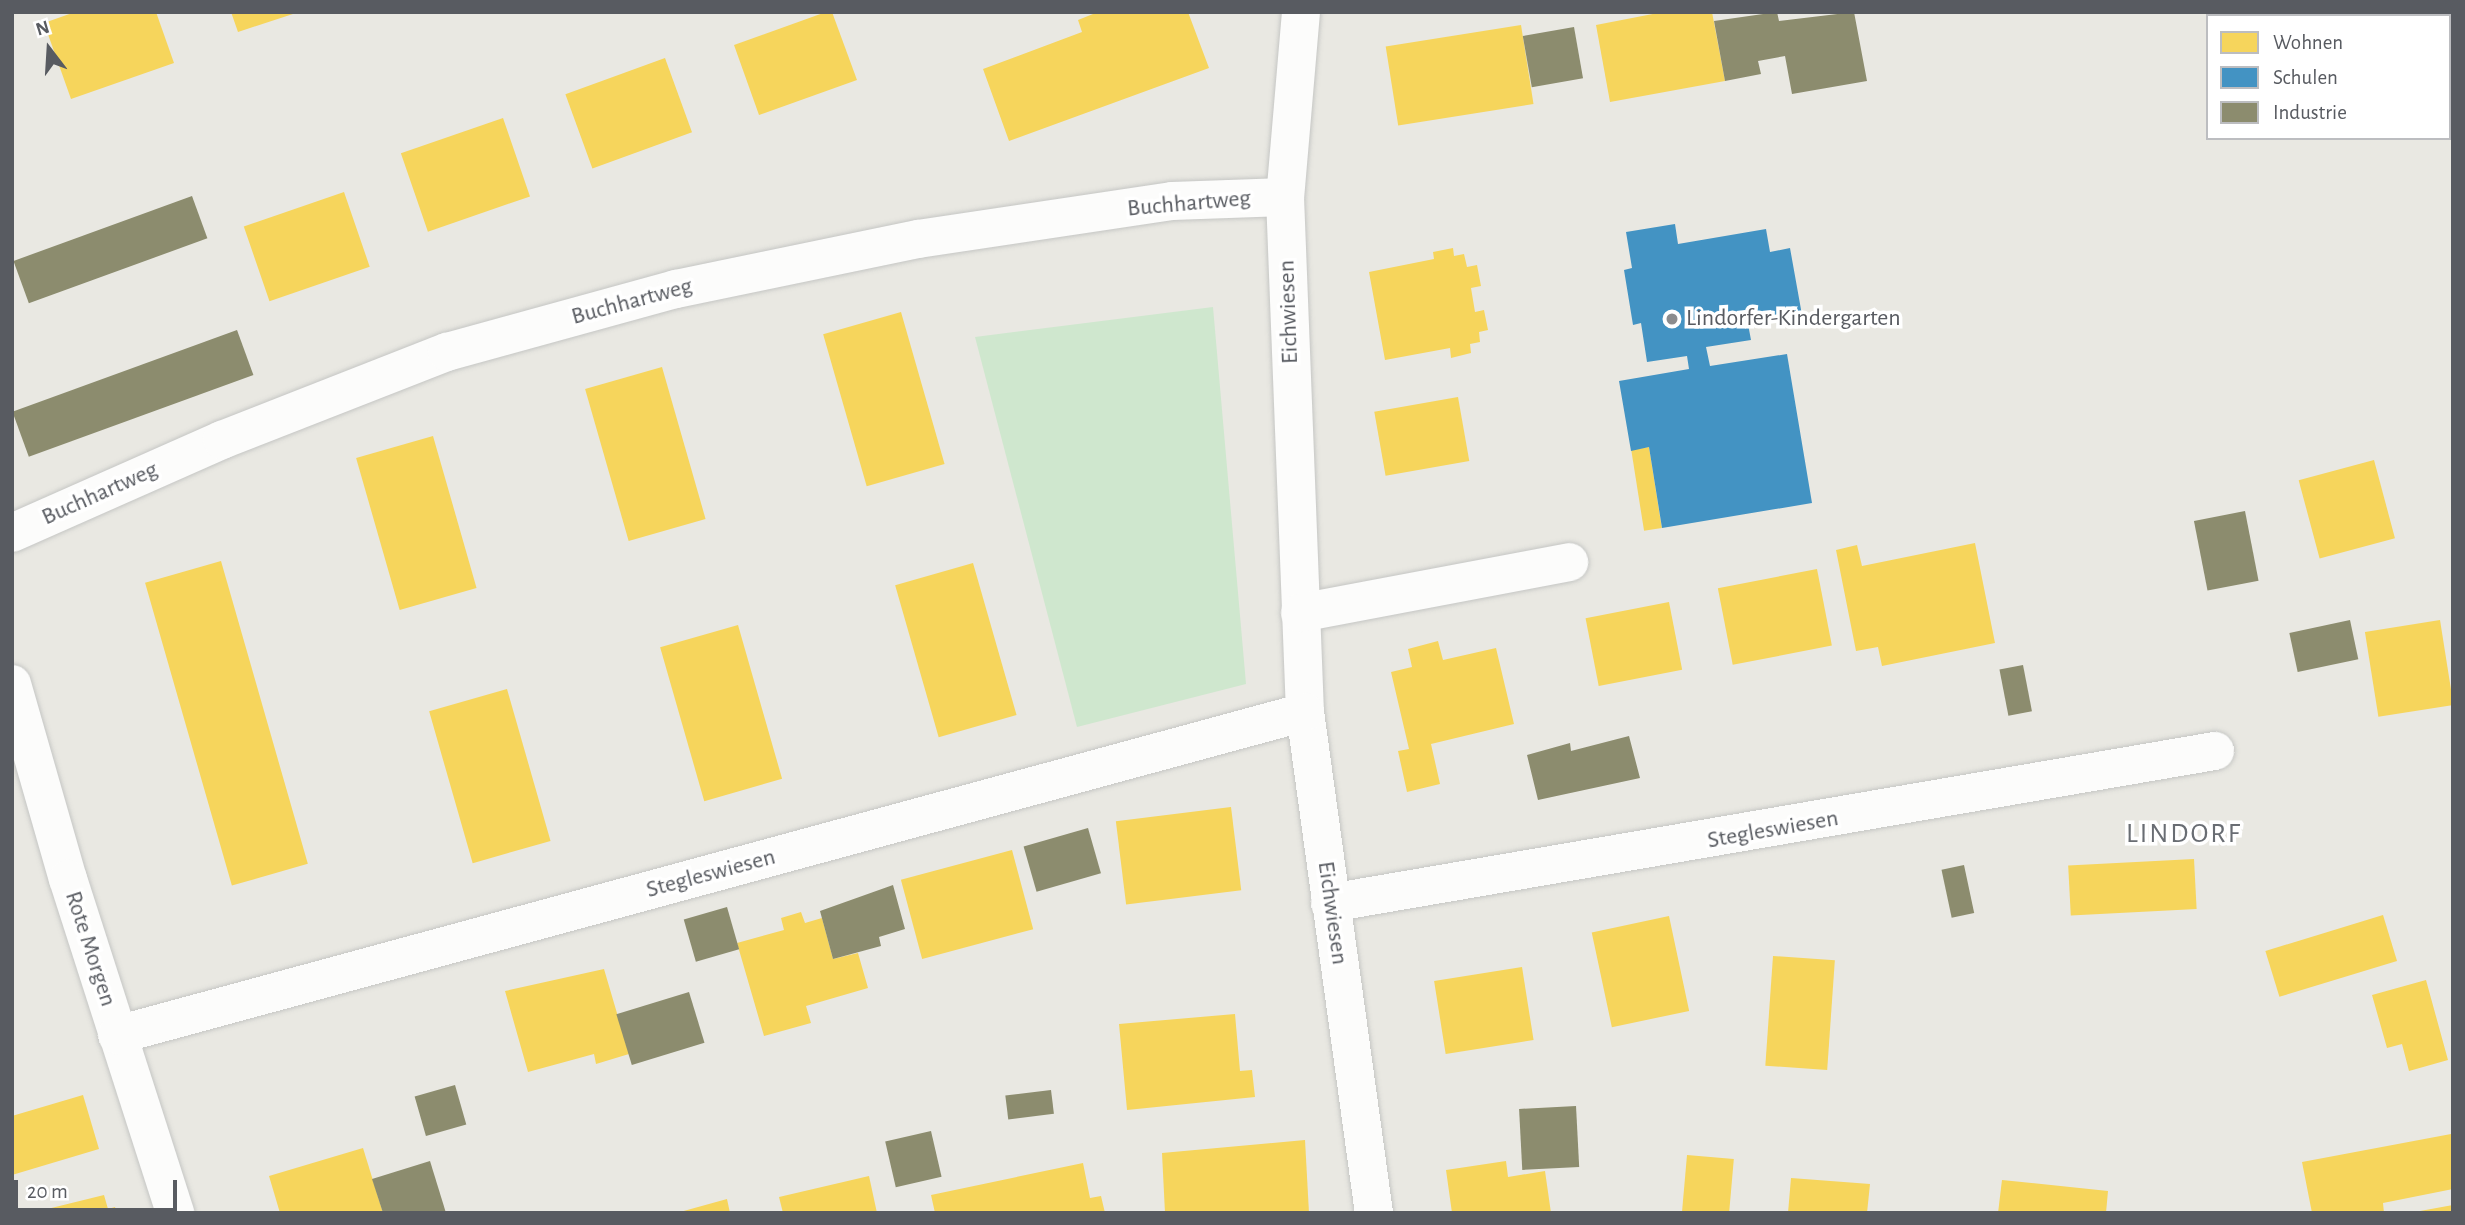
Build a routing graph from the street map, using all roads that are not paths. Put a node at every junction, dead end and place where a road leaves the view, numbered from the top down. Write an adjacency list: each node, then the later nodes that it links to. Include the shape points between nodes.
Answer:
1 (1301, 12): 2 (street, Eichwiesen)
2 (1285, 197): 3 (street, Buchhartweg, via 1172,201 946,235 676,289 447,352 222,440); 5 (street, Eichwiesen)
3 (12, 533)
4 (1569, 562): 5 (street)
5 (1300, 612): 7 (street, Eichwiesen)
6 (12, 684): 10 (street, Rote Morgen)
7 (1305, 712): 9 (street, Eichwiesen); 10 (street, Stegleswiesen)
8 (2215, 751): 9 (street, Stegleswiesen)
9 (1330, 903): 12 (street, Eichwiesen)
10 (117, 1035): 11 (street, Rote Morgen)
11 (175, 1213)
12 (1374, 1213)

